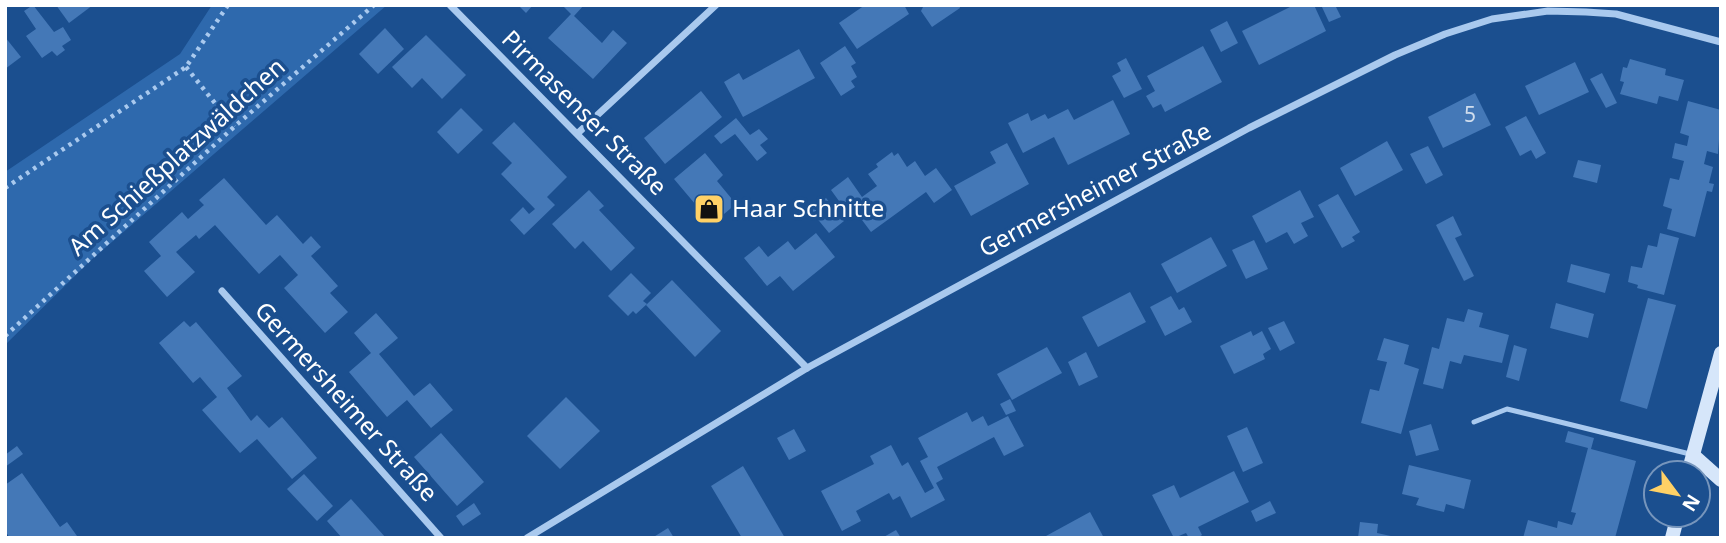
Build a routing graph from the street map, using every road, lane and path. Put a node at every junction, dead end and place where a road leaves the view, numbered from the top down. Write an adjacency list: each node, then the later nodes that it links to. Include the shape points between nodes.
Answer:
1 (228, 5): 7 (path)
2 (374, 5): 8 (path, Am Schießplatzwäldchen)
3 (450, 5): 9 (street, Pirmasenser Straße)
4 (716, 5): 9 (street)
5 (1615, 9): 6 (street, Germersheimer Straße); 14 (street, Germersheimer Straße, via 1492,19 1395,55 1249,128)
6 (1721, 42)
7 (186, 67): 8 (path); 10 (path)
8 (233, 127): 12 (path, Am Schießplatzwäldchen)
9 (579, 133): 14 (street, Pirmasenser Straße)
10 (5, 188)
11 (222, 291): 19 (street, Germersheimer Straße)
12 (5, 336)
13 (1721, 353): 16 (main road)
14 (807, 368): 20 (street, Germersheimer Straße)
15 (1474, 422): 16 (lane, via 1507,409)
16 (1693, 455): 17 (main road); 18 (main road)
17 (1692, 459)
18 (1721, 480)
19 (441, 538)
20 (527, 538)

